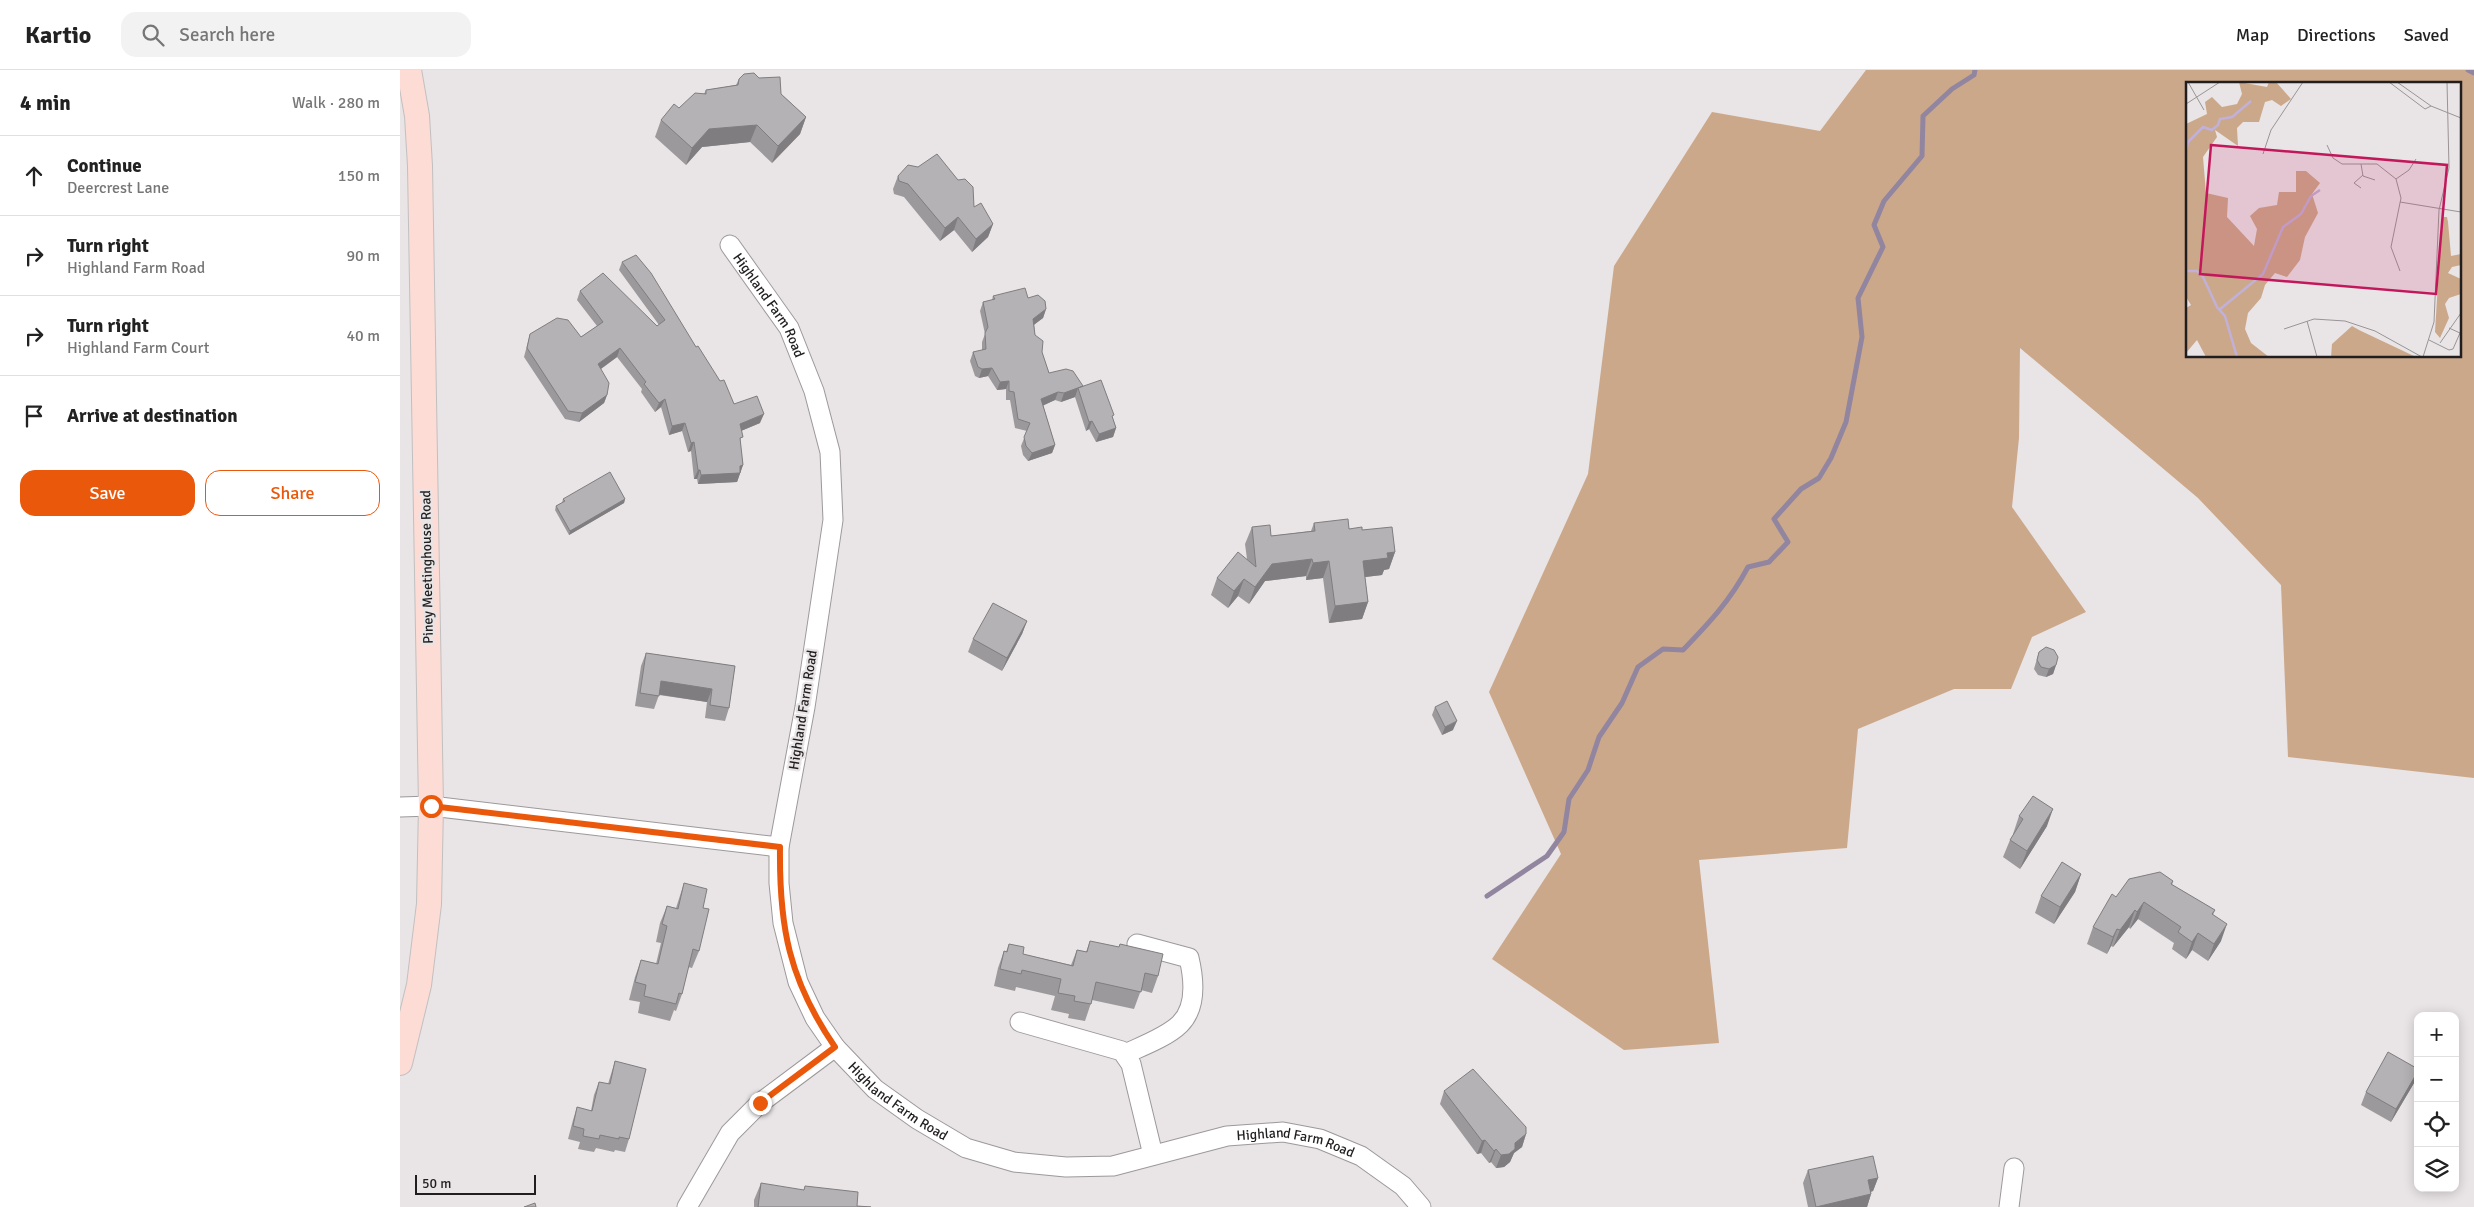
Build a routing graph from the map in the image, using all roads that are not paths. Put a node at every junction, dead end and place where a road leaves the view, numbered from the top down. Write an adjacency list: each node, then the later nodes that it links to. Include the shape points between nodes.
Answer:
1 (409, 70): 3 (main road, Piney Meetinghouse Road, via 417,116 420,166)
2 (730, 245): 5 (street, Highland Farm Road, via 789,328 814,391 830,452 833,520)
3 (431, 806): 4 (street); 5 (street); 10 (main road, Piney Meetinghouse Road, via 428,904 420,976)
4 (400, 807)
5 (780, 847): 8 (street, Highland Farm Road, via 783,924 798,982 815,1018)
6 (1137, 944): 9 (street, via 1189,958 1195,979 1191,1002 1180,1024)
7 (1020, 1022): 9 (street)
8 (835, 1047): 11 (street, Highland Farm Road, via 875,1089 966,1148 1014,1162 1066,1167 1112,1166); 13 (street, via 760,1103 730,1132)
9 (1125, 1054): 11 (street, via 1131,1064)
10 (400, 1062)
11 (1153, 1155): 14 (street, Highland Farm Road, via 1227,1136 1283,1132 1320,1139 1362,1156 1403,1186)
12 (2014, 1168): 15 (street)
13 (687, 1207)
14 (1421, 1207)
15 (2009, 1207)

